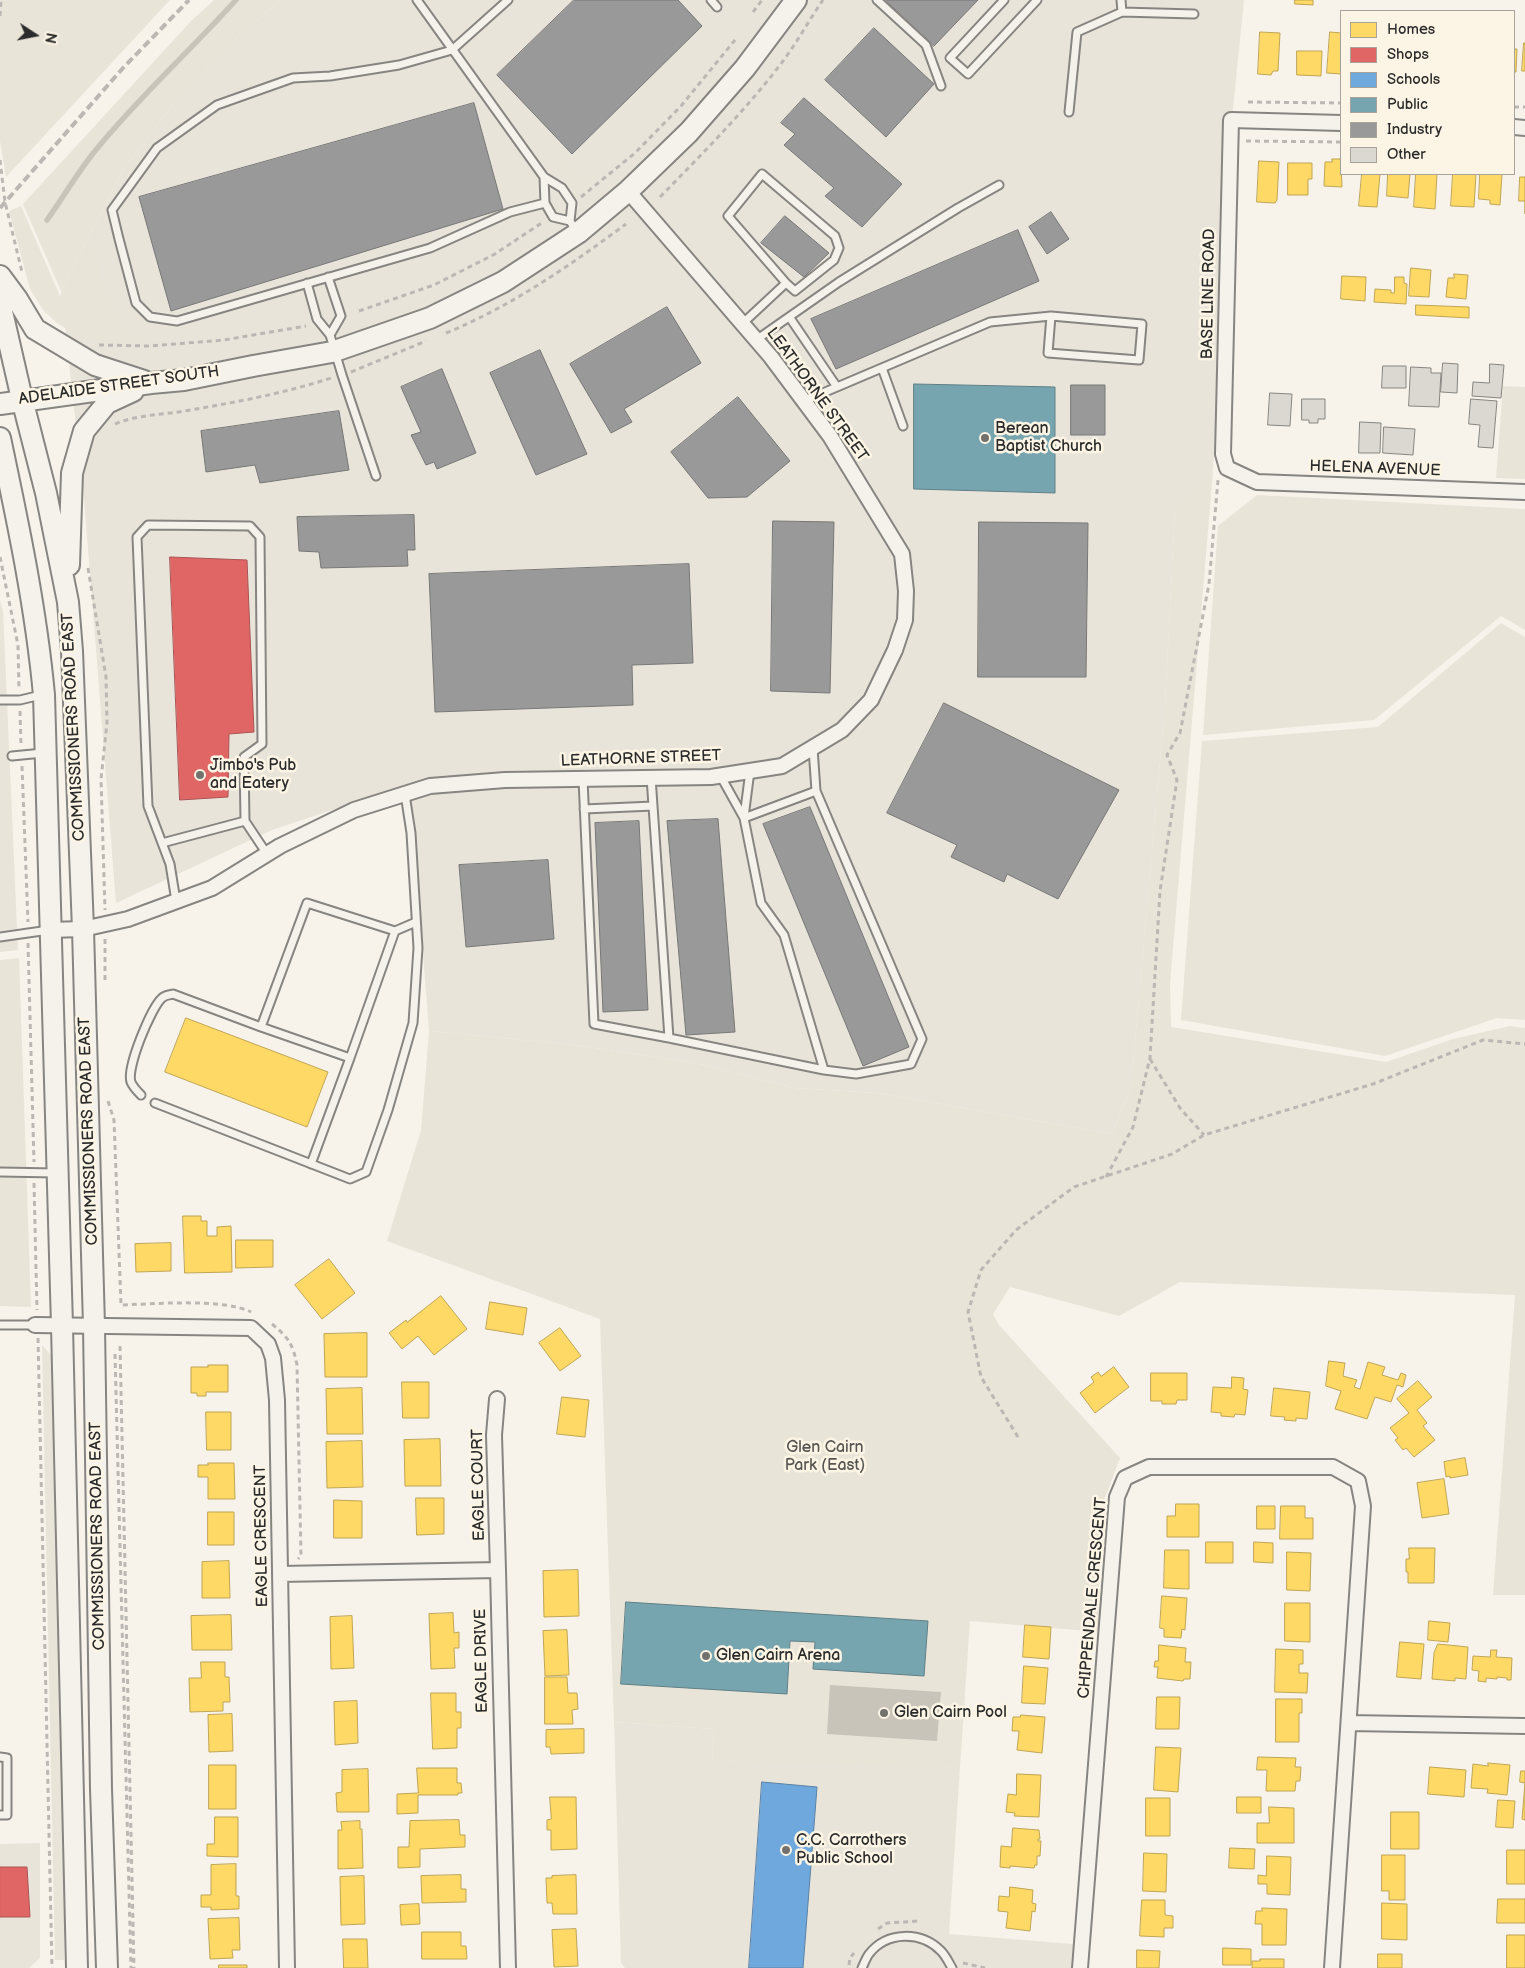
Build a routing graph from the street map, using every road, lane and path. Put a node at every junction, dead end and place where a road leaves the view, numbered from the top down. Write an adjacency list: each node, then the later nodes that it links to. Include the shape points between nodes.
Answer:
1 (1, 0): 16 (path)
2 (417, 0): 18 (lane)
3 (508, 0): 18 (lane)
4 (711, 0): 12 (lane)
5 (762, 0): 13 (path)
6 (796, 0): 29 (main road, ADELAIDE STREET SOUTH, via 689,132)
7 (823, 0): 30 (path, via 784,60 715,142)
8 (877, 0): 19 (lane, via 926,45)
9 (1004, 0): 10 (lane, via 950,58 968,74)
10 (1037, 0)
11 (1121, 0): 14 (lane)
12 (717, 7)
13 (753, 12)
14 (1122, 12): 15 (lane); 22 (lane, via 1077,32)
15 (1194, 14)
16 (0, 16)
17 (735, 40): 31 (path, via 674,112 634,153)
18 (452, 50): 27 (lane); 38 (lane, via 399,65 294,78 218,105 158,148 112,210 136,303 150,317 177,321)
19 (941, 86)
20 (1248, 102): 21 (path)
21 (1340, 103)
22 (1069, 112)
23 (1340, 123): 57 (street, BASE LINE ROAD, via 1231,120 1223,454)
24 (1246, 141): 25 (path)
25 (1340, 142)
26 (0, 160): 35 (path, via 5,202)
27 (544, 177): 32 (lane); 34 (lane, via 562,188 572,203)
28 (999, 186): 43 (lane, via 838,282)
29 (628, 190): 34 (main road, ADELAIDE STREET SOUTH); 44 (street, LEATHORNE STREET)
30 (660, 197)
31 (581, 198)
32 (546, 203): 34 (lane, via 554,217); 37 (lane, via 510,212 430,248)
33 (546, 221): 41 (path, via 495,254 434,285)
34 (574, 227): 48 (main road, ADELAIDE STREET SOUTH, via 503,282 430,318)
35 (22, 273)
36 (0, 276): 50 (main road, via 34,329 94,366)
37 (328, 277): 38 (lane); 48 (lane, via 341,316)
38 (307, 283): 48 (lane, via 317,319)
39 (786, 283): 39 (lane, via 795,290 834,260 839,248 835,236 762,174 728,216); 44 (lane)
40 (0, 303): 52 (main road, COMMISSIONERS ROAD EAST)
41 (359, 311)
42 (1051, 316): 42 (lane, via 1142,324 1139,360 1048,353); 49 (lane, via 990,322)
43 (790, 318): 46 (lane); 51 (lane)
44 (742, 324): 46 (street, LEATHORNE STREET)
45 (306, 326): 47 (path, via 224,340 150,346 101,346)
46 (756, 340): 53 (street, LEATHORNE STREET)
47 (93, 343)
48 (332, 343): 50 (main road, ADELAIDE STREET SOUTH, via 184,380); 58 (lane)
49 (882, 368): 51 (lane); 55 (lane)
50 (151, 383): 52 (main road, ADELAIDE STREET SOUTH); 61 (main road, via 107,403 84,431 72,473)
51 (838, 387): 53 (lane)
52 (22, 400): 54 (main road, ADELAIDE STREET SOUTH); 61 (main road, COMMISSIONERS ROAD EAST, via 46,494)
53 (804, 401): 65 (street, LEATHORNE STREET, via 830,436 902,554 906,590 905,620 896,650 871,700 842,730)
54 (0, 404)
55 (903, 426)
56 (0, 438): 62 (main road, COMMISSIONERS ROAD EAST, via 25,556 39,639)
57 (1227, 468): 59 (street, HELENA AVENUE, via 1257,482); 94 (path, via 1217,481 1209,584 1180,733 1167,755 1177,780 1160,891)
58 (376, 476)
59 (1525, 492)
60 (0, 557): 64 (path, via 18,645)
61 (68, 602): 83 (main road, COMMISSIONERS ROAD EAST)
62 (44, 695): 64 (lane); 66 (main road, COMMISSIONERS ROAD EAST)
63 (0, 700): 64 (lane)
64 (20, 700): 68 (path)
65 (813, 748): 69 (street, LEATHORNE STREET, via 782,766); 73 (lane)
66 (46, 753): 68 (lane); 84 (main road, COMMISSIONERS ROAD EAST)
67 (12, 756): 68 (lane)
68 (22, 756): 86 (path)
69 (750, 771): 70 (street, LEATHORNE STREET); 77 (lane)
70 (720, 775): 71 (street, LEATHORNE STREET); 77 (lane)
71 (651, 777): 72 (street, LEATHORNE STREET); 75 (lane)
72 (583, 778): 74 (street, LEATHORNE STREET, via 430,786); 76 (lane)
73 (816, 791): 77 (lane); 95 (lane, via 922,1038 912,1064 856,1074)
74 (405, 794): 80 (street, LEATHORNE STREET, via 354,810); 82 (lane, via 411,833)
75 (653, 806): 76 (lane); 91 (lane)
76 (584, 809): 91 (lane, via 594,1024)
77 (744, 818): 95 (lane, via 761,903 784,935)
78 (245, 821): 79 (lane); 79 (lane, via 244,757 262,744 260,536 250,526 148,525 137,537 148,806); 80 (lane)
79 (162, 843): 81 (lane, via 170,864)
80 (267, 854): 81 (street, LEATHORNE STREET, via 212,888)
81 (176, 901): 83 (street, LEATHORNE STREET, via 128,919)
82 (416, 922): 85 (lane); 100 (lane, via 418,948 413,1023 366,1172 350,1179)
83 (83, 929): 84 (street, LEATHORNE STREET); 110 (main road, COMMISSIONERS ROAD EAST)
84 (50, 930): 86 (lane); 102 (main road, COMMISSIONERS ROAD EAST)
85 (395, 932): 90 (lane, via 307,903); 93 (lane)
86 (28, 933): 87 (lane); 103 (path)
87 (0, 937)
88 (105, 955): 89 (path)
89 (105, 984)
90 (261, 1027): 93 (lane); 96 (lane, via 174,994 164,996 156,1005 132,1066 131,1082)
91 (669, 1038): 95 (lane)
92 (1525, 1044): 99 (path, via 1483,1040 1373,1084)
93 (350, 1058): 100 (lane)
94 (1150, 1058): 99 (path, via 1180,1108); 104 (path, via 1133,1127)
95 (824, 1070)
96 (141, 1095)
97 (107, 1098): 105 (path, via 114,1120 121,1305 218,1304 243,1308)
98 (155, 1103): 100 (lane)
99 (1204, 1135): 104 (path, via 1172,1154)
100 (311, 1164)
101 (0, 1172): 103 (lane)
102 (57, 1173): 103 (lane); 109 (main road, COMMISSIONERS ROAD EAST)
103 (34, 1174): 108 (path)
104 (1106, 1178): 114 (path, via 1074,1188 1023,1224 981,1270 968,1312 981,1377)
105 (258, 1315)
106 (266, 1319): 116 (path, via 294,1346 297,1365 302,1556)
107 (0, 1326): 108 (lane)
108 (36, 1326): 109 (street, EAGLE CRESCENT); 121 (path)
109 (62, 1326): 110 (street, EAGLE CRESCENT); 122 (main road, COMMISSIONERS ROAD EAST)
110 (94, 1326): 116 (street, EAGLE CRESCENT, via 251,1328 268,1344 273,1358 277,1400); 123 (main road, COMMISSIONERS ROAD EAST)
111 (120, 1346): 124 (path)
112 (115, 1351): 124 (path)
113 (497, 1399): 115 (street, EAGLE COURT, via 494,1435)
114 (1018, 1437)
115 (498, 1570): 116 (street); 126 (street, EAGLE DRIVE)
116 (280, 1574): 125 (street, EAGLE CRESCENT)
117 (1349, 1723): 118 (street); 129 (street, CHIPPENDALE CRESCENT, via 1363,1506 1358,1481 1333,1467 1149,1467 1125,1478 1117,1497); 130 (street, CHIPPENDALE CRESCENT)
118 (1525, 1726)
119 (0, 1757): 120 (lane, via 7,1758 7,1816)
120 (0, 1815)
121 (52, 1968)
122 (78, 1968)
123 (107, 1968)
124 (132, 1968)
125 (287, 1968)
126 (508, 1968)
127 (862, 1968): 128 (lane, via 868,1954 881,1943 908,1936 932,1943)
128 (952, 1968)
129 (1080, 1968)
130 (1332, 1968)

